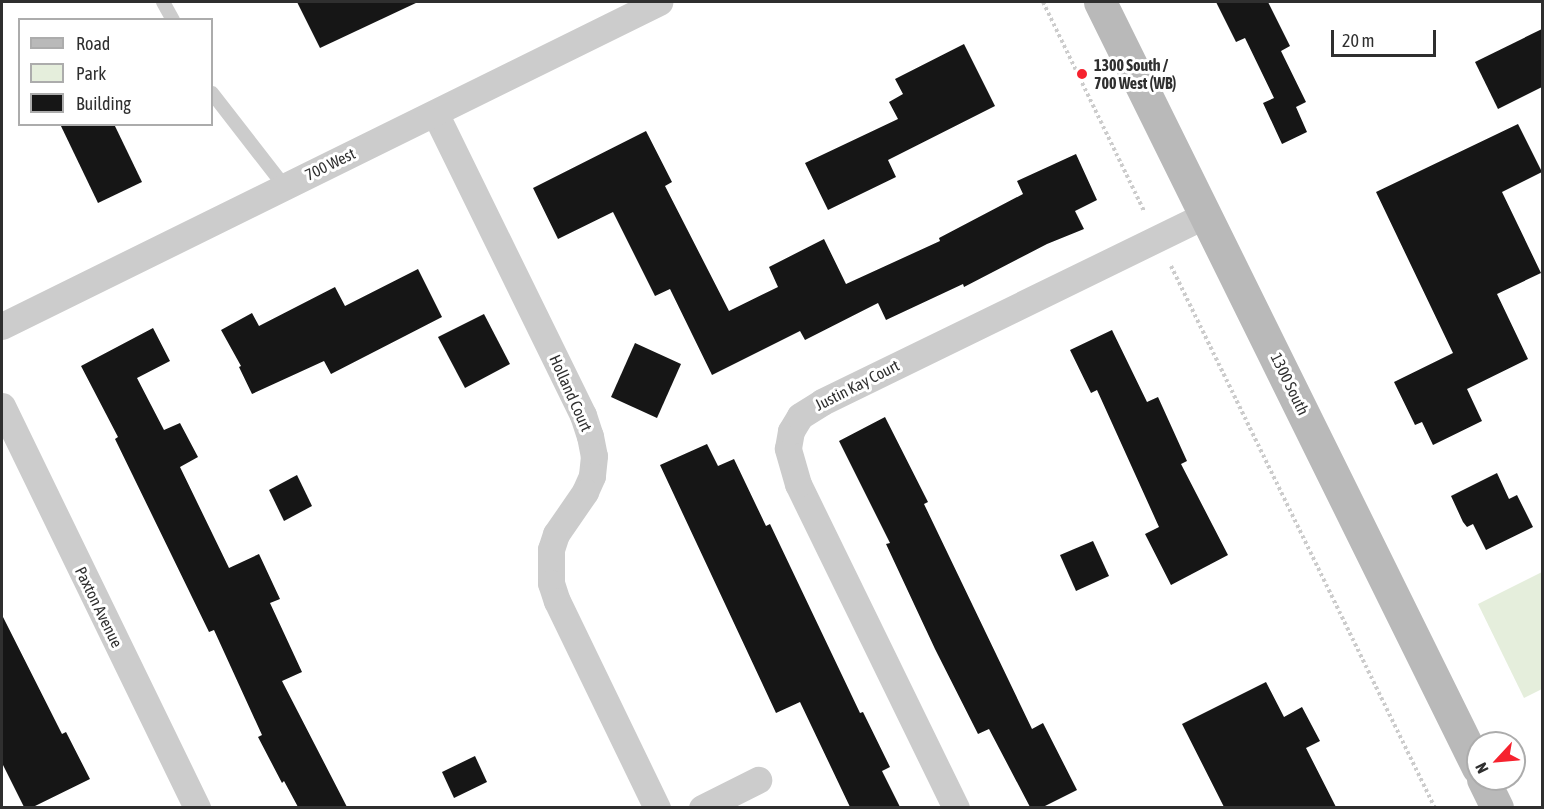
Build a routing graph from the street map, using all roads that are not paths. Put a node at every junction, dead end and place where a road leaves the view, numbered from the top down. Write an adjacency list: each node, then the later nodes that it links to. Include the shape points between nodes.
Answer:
1 (163, 2): 4 (lane)
2 (658, 2): 6 (street, 700 West)
3 (1100, 2): 8 (main road, 1300 South)
4 (172, 18)
5 (213, 94): 7 (lane)
6 (435, 113): 7 (street, 700 West); 15 (street, Holland Court, via 591,436 592,476 556,534 551,549 551,583)
7 (285, 187): 9 (street, 700 West)
8 (1207, 214): 11 (main road, 1300 South); 17 (street, Justin Kay Court, via 822,402 800,416 791,431 788,447 798,484)
9 (2, 326)
10 (2, 406): 14 (street, Paxton Avenue)
11 (1466, 743)
12 (758, 780): 16 (street)
13 (1490, 791): 18 (main road)
14 (197, 807)
15 (657, 807)
16 (702, 807)
17 (956, 807)
18 (1497, 807)

